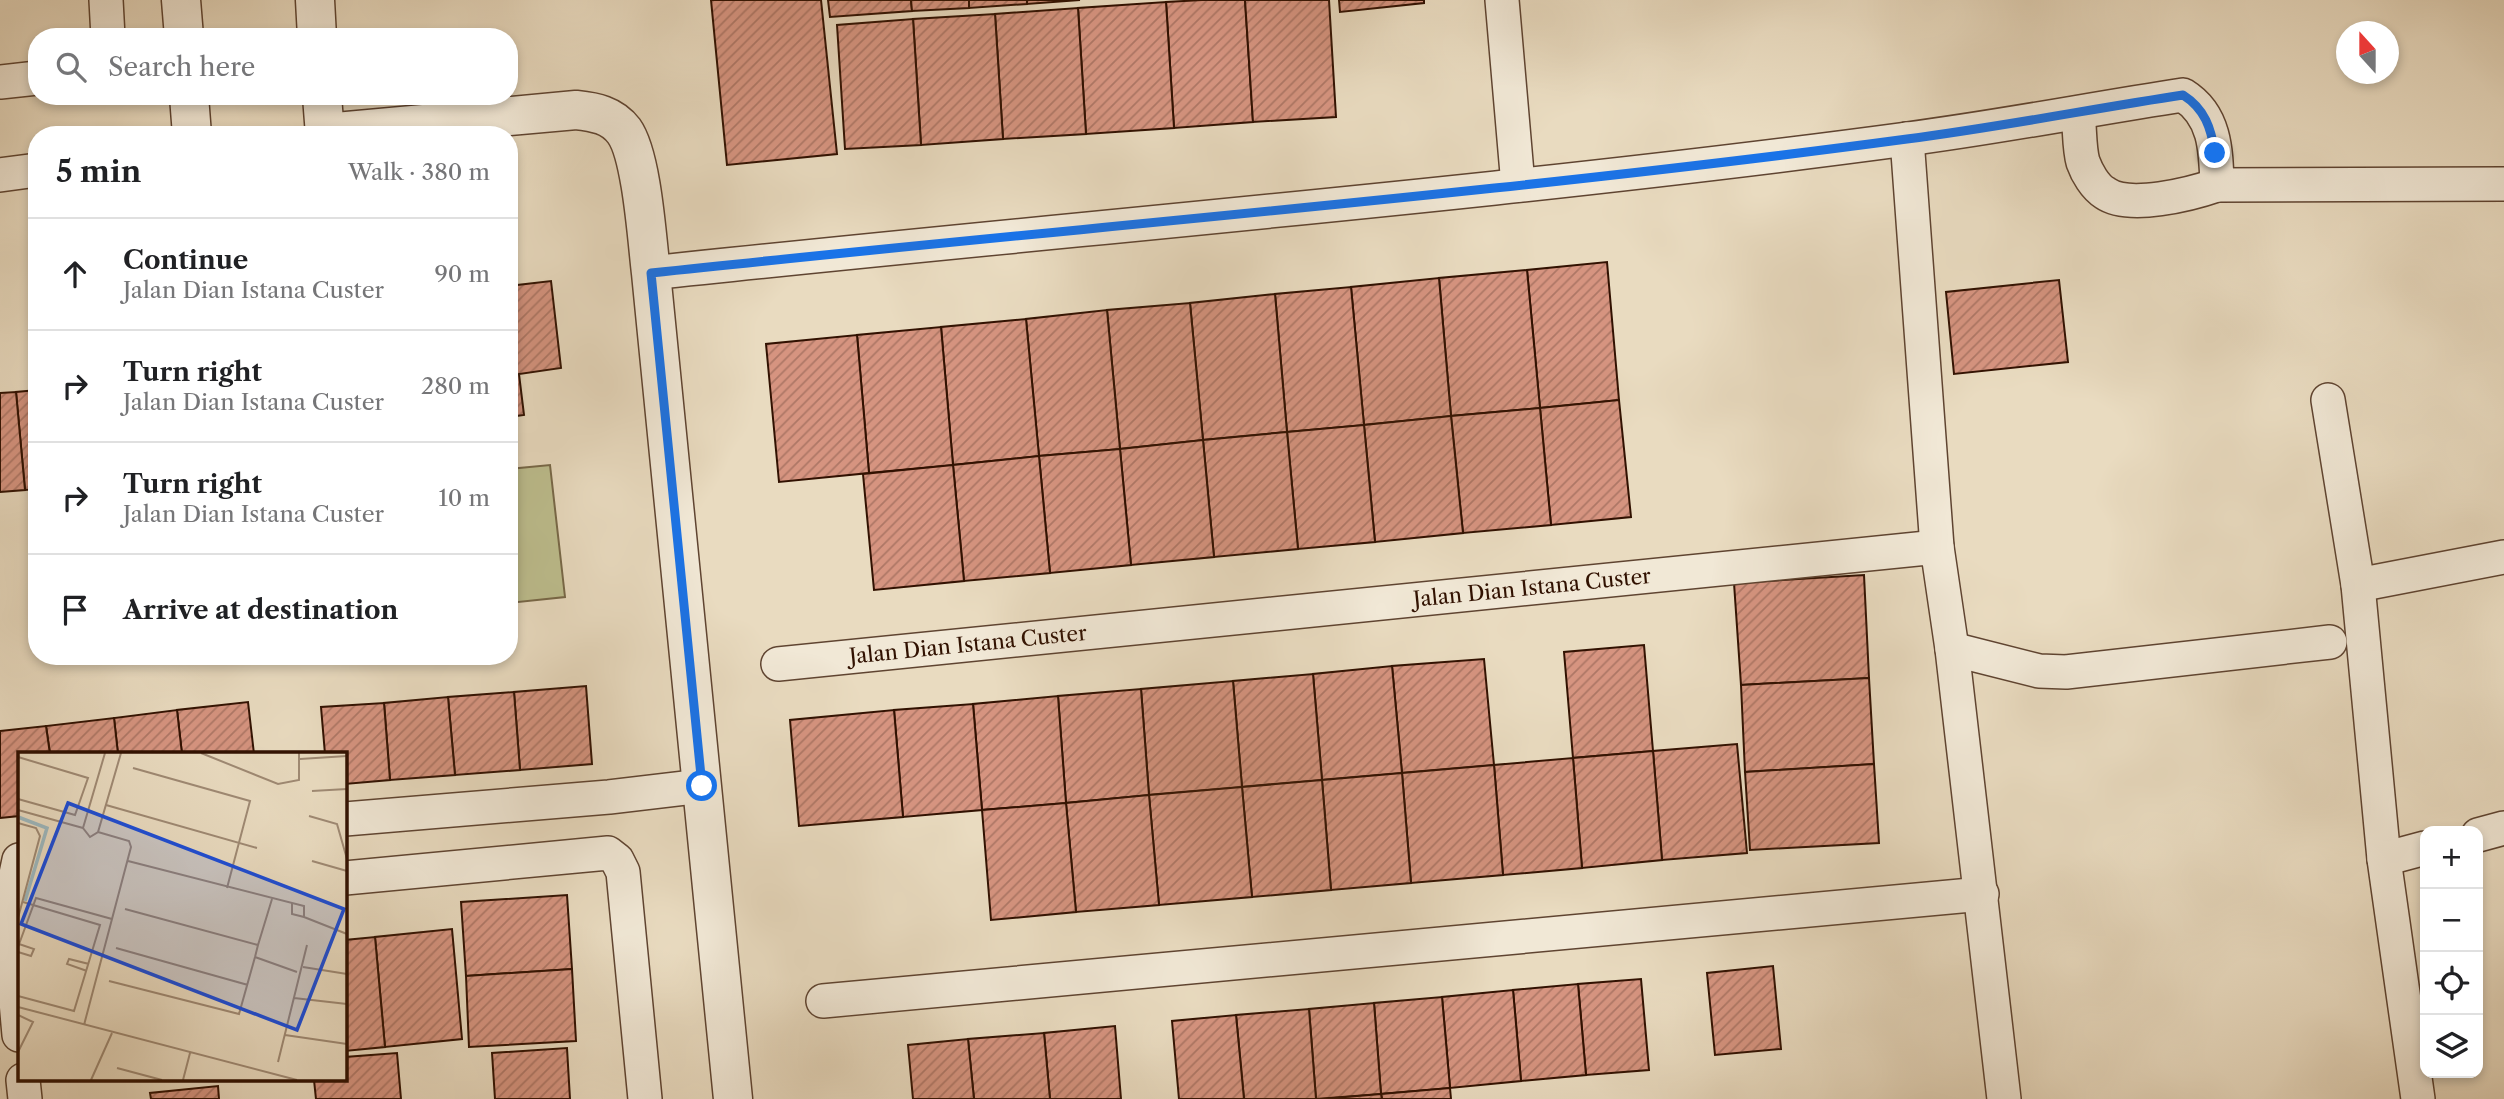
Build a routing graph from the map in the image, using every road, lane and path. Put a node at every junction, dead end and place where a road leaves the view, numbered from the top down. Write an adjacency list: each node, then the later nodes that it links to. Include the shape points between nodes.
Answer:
1 (106, 0): 5 (street)
2 (181, 0): 6 (street)
3 (315, 0): 7 (street)
4 (1502, 0): 18 (street)
5 (108, 28)
6 (183, 28)
7 (317, 28)
8 (28, 79): 9 (street)
9 (0, 82)
10 (190, 105): 13 (street)
11 (2078, 114): 14 (street); 19 (street, via 2083,161 2106,195 2127,200 2172,198); 19 (street, via 2183,95 2205,115 2213,139)
12 (324, 121): 20 (street, via 576,110 611,119 624,132 635,155)
13 (191, 126)
14 (1907, 139): 18 (street); 22 (street)
15 (28, 171): 16 (street)
16 (0, 175)
17 (2504, 184): 19 (street)
18 (1518, 185): 20 (street)
19 (2217, 185)
20 (651, 273): 28 (street)
21 (2328, 400): 24 (street)
22 (1937, 547): 26 (street); 27 (street, Jalan Dian Istana Custer)
23 (2504, 557): 24 (street)
24 (2358, 584): 33 (street)
25 (2330, 642): 26 (street, via 2066,672 2039,671)
26 (1952, 649): 36 (street)
27 (778, 664)
28 (702, 786): 29 (street); 41 (street)
29 (346, 819)
30 (2504, 828): 31 (street)
31 (2483, 834)
32 (2420, 849): 33 (street)
33 (2384, 859): 43 (street)
34 (18, 864): 37 (street)
35 (346, 878): 40 (street, via 608,853 623,872)
36 (1982, 894): 38 (street); 42 (street)
37 (7, 912): 39 (street)
38 (823, 1001)
39 (18, 1025)
40 (645, 1099)
41 (733, 1099)
42 (2004, 1099)
43 (2418, 1099)

